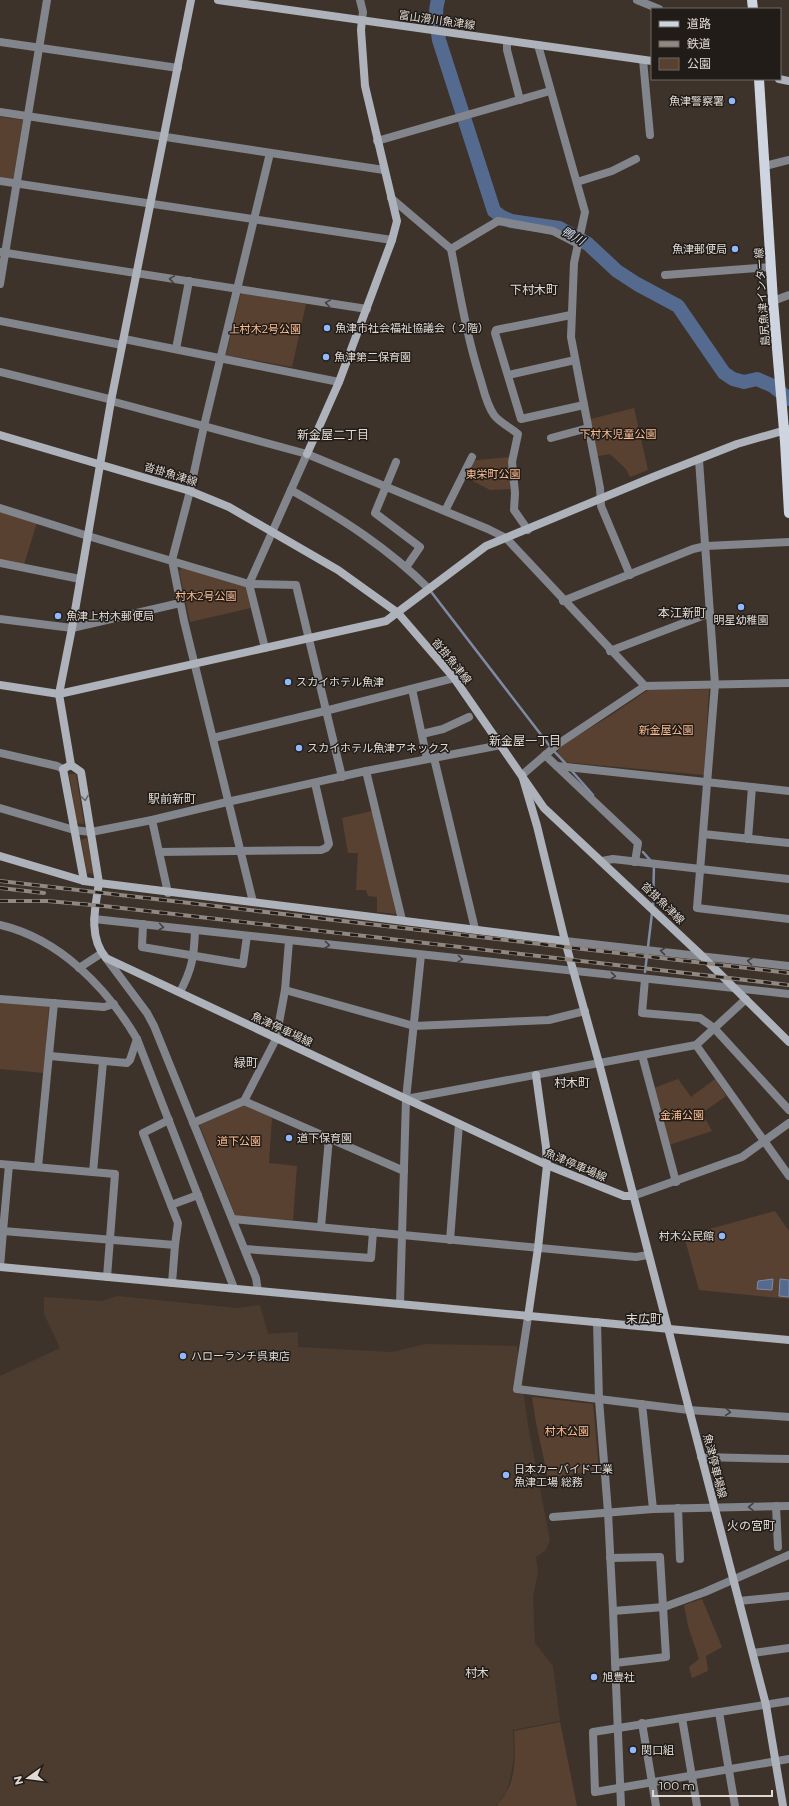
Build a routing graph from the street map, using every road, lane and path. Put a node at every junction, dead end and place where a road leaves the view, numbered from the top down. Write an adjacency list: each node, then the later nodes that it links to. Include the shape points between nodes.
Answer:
1 (47, 0): 11 (street)
2 (191, 0): 14 (street)
3 (218, 0): 7 (street, 富山滑川魚津線)
4 (360, 0): 7 (street)
5 (637, 0): 6 (street)
6 (657, 8)
7 (362, 20): 8 (street, 富山滑川魚津線); 22 (street, via 365,86)
8 (507, 41): 10 (street, 富山滑川魚津線); 17 (street)
9 (0, 42): 11 (street)
10 (538, 45): 12 (street, 富山滑川魚津線); 16 (street)
11 (39, 48): 14 (street); 19 (street)
12 (643, 60): 13 (street, 富山滑川魚津線); 20 (street)
13 (651, 61)
14 (178, 68): 21 (street)
15 (759, 80): 26 (main road, 島尻魚津インター線)
16 (550, 91): 17 (street); 29 (street)
17 (520, 100): 22 (street)
18 (0, 112): 19 (street)
19 (29, 116): 21 (street); 30 (street)
20 (650, 135)
21 (164, 136): 23 (street); 32 (street)
22 (377, 141): 27 (street)
23 (270, 153): 27 (street); 33 (street)
24 (636, 158): 29 (street, via 612,171)
25 (789, 160): 26 (street)
26 (764, 166): 38 (main road, 島尻魚津インター線)
27 (384, 170): 31 (street)
28 (0, 181): 30 (street)
29 (576, 182): 35 (street, via 585,212)
30 (18, 184): 32 (street); 37 (street)
31 (391, 198): 34 (street, via 397,221); 36 (street)
32 (151, 204): 33 (street); 39 (street)
33 (254, 220): 34 (street); 43 (street)
34 (392, 240): 46 (street)
35 (578, 244): 36 (street, via 553,231 498,221); 47 (street, via 574,263)
36 (451, 249): 75 (street, via 464,322 486,398 494,416 518,434 512,462 514,510)
37 (3, 252): 39 (street); 42 (street)
38 (771, 267): 40 (street); 45 (main road, 島尻魚津インター線)
39 (136, 273): 41 (street, one-way to 39); 49 (street)
40 (665, 275)
41 (189, 281): 43 (street); 50 (street)
42 (0, 284)
43 (238, 289): 46 (street, one-way to 43); 51 (street)
44 (789, 295): 45 (street)
45 (773, 302): 60 (main road, 島尻魚津インター線)
46 (367, 309): 55 (street)
47 (571, 315): 52 (street); 54 (street, via 496,330)
48 (0, 321): 49 (street)
49 (123, 342): 50 (street); 56 (street)
50 (176, 349): 51 (street)
51 (221, 358): 55 (street); 58 (street)
52 (575, 360): 54 (street); 57 (street)
53 (0, 372): 56 (street)
54 (508, 374): 57 (street, via 521,418)
55 (339, 382): 63 (street)
56 (111, 401): 58 (street); 67 (street)
57 (584, 405): 59 (street)
58 (204, 426): 63 (street); 70 (street)
59 (588, 428): 62 (street); 71 (street)
60 (787, 429): 65 (street, via 737,444); 74 (main road, 島尻魚津インター線)
61 (0, 435): 67 (street, 沓掛魚津線)
62 (550, 438)
63 (307, 454): 68 (street); 69 (street)
64 (472, 457): 73 (street)
65 (699, 460): 71 (street); 80 (street)
66 (396, 462): 68 (street)
67 (99, 464): 70 (street, 沓掛魚津線); 77 (street)
68 (386, 486): 73 (street); 83 (street, via 375,513 420,547)
69 (291, 490): 76 (street); 83 (street, via 344,520)
70 (190, 491): 76 (street, 沓掛魚津線, via 229,507); 81 (street)
71 (601, 499): 75 (street); 84 (street, via 601,506)
72 (0, 508): 77 (street)
73 (445, 511): 78 (street)
74 (789, 513)
75 (528, 530): 78 (street)
76 (272, 532): 86 (street); 90 (street, 沓掛魚津線, via 338,570)
77 (88, 536): 81 (street); 85 (street)
78 (506, 538): 87 (street, via 486,546); 88 (street)
79 (789, 542): 80 (street)
80 (706, 546): 84 (street); 91 (street)
81 (172, 560): 86 (street); 89 (street)
82 (0, 564): 85 (street)
83 (406, 566): 87 (street)
84 (630, 575): 88 (street)
85 (80, 578): 93 (street)
86 (249, 584): 94 (street, via 296,585); 95 (street)
87 (429, 589): 90 (street)
88 (563, 600): 96 (street)
89 (180, 603): 93 (street); 97 (street)
90 (398, 613): 94 (street, via 386,620); 98 (street, 沓掛魚津線)
91 (710, 613): 96 (street); 100 (street)
92 (0, 619): 93 (street)
93 (72, 628): 104 (street)
94 (309, 638): 95 (street); 105 (street)
95 (265, 648): 97 (street)
96 (610, 651): 102 (street)
97 (196, 664): 104 (street); 108 (street)
98 (454, 678): 103 (street); 109 (street, 沓掛魚津線)
99 (789, 683): 100 (street)
100 (715, 684): 102 (street); 118 (street)
101 (0, 685): 104 (street)
102 (645, 686): 111 (street, via 558,744)
103 (412, 689): 105 (street); 107 (street)
104 (59, 694): 114 (street)
105 (325, 712): 108 (street); 117 (street)
106 (468, 717): 107 (street, via 443,729)
107 (422, 734): 112 (street)
108 (213, 738): 122 (street)
109 (501, 744): 112 (street); 116 (street, 沓掛魚津線)
110 (0, 753): 114 (street)
111 (546, 755): 113 (street); 116 (street)
112 (430, 758): 115 (street); 146 (street)
113 (557, 766): 118 (street); 134 (street, via 638,844)
114 (67, 767): 125 (street); 126 (street, one-way to 126, via 81,772)
115 (366, 771): 117 (street); 143 (street)
116 (522, 775): 133 (street, 沓掛魚津線, via 544,808); 150 (street)
117 (342, 777): 119 (street)
118 (708, 782): 120 (street); 127 (street)
119 (315, 783): 122 (street); 130 (street, via 329,844 326,848)
120 (752, 787): 121 (street); 128 (street)
121 (789, 791)
122 (227, 802): 124 (street); 130 (street)
123 (0, 808): 125 (street)
124 (152, 820): 126 (street); 131 (street)
125 (74, 830): 126 (street); 137 (street)
126 (91, 832): 138 (street)
127 (703, 834): 128 (street); 135 (street)
128 (748, 839): 129 (street)
129 (789, 844)
130 (241, 850): 131 (street); 140 (street)
131 (159, 852): 139 (street)
132 (0, 856): 137 (street)
133 (602, 861): 134 (street, via 613,859); 154 (street, 沓掛魚津線)
134 (635, 862): 135 (street)
135 (700, 870): 136 (street); 142 (street, via 697,908)
136 (789, 880)
137 (84, 881): 138 (street)
138 (99, 883): 139 (street); 141 (street)
139 (168, 893): 140 (street)
140 (253, 902): 143 (street)
141 (94, 919): 144 (street); 151 (street, via 95,936)
142 (789, 919)
143 (402, 920): 146 (street)
144 (143, 924): 147 (street, one-way to 147); 152 (street, via 142,947)
145 (0, 925): 156 (street, via 16,928 42,942)
146 (475, 929): 150 (street)
147 (195, 931): 148 (street); 152 (street)
148 (246, 936): 149 (street); 152 (street, via 243,964)
149 (289, 941): 153 (street, one-way to 153); 160 (street)
150 (565, 941): 154 (street, one-way to 150); 157 (street)
151 (104, 955): 156 (street); 161 (street, 魚津停車場線); 183 (street, via 147,1013)
152 (194, 955): 161 (street, via 190,973)
153 (421, 955): 157 (street, one-way to 157); 168 (street)
154 (701, 955): 155 (street, one-way to 154); 159 (street, 沓掛魚津線)
155 (789, 966)
156 (79, 968): 166 (street)
157 (574, 972): 158 (street, one-way to 158); 167 (street)
158 (645, 979): 159 (street); 169 (street, via 642,1013 700,1018)
159 (735, 988): 162 (street); 164 (street, 沓掛魚津線)
160 (285, 990): 168 (street); 171 (street)
161 (180, 992): 171 (street, 魚津停車場線)
162 (789, 994)
163 (0, 999): 165 (street)
164 (746, 999): 169 (street); 172 (street, 沓掛魚津線)
165 (54, 1004): 166 (street, via 104,1007); 175 (street)
166 (114, 1004): 170 (street)
167 (585, 1011): 168 (street, via 550,1020); 177 (street)
168 (414, 1026): 179 (street)
169 (714, 1028): 173 (street); 181 (street)
170 (137, 1039): 176 (street, via 127,1063); 182 (street)
171 (276, 1039): 179 (street, 魚津停車場線); 180 (street)
172 (789, 1042)
173 (696, 1045): 174 (street); 187 (street)
174 (642, 1055): 177 (street); 194 (street)
175 (50, 1056): 176 (street); 190 (street)
176 (103, 1062): 192 (street)
177 (599, 1063): 178 (street); 196 (street)
178 (536, 1075): 179 (street); 189 (street)
179 (406, 1099): 184 (street, 魚津停車場線); 191 (street)
180 (244, 1101): 183 (street); 186 (street)
181 (789, 1110)
182 (169, 1120): 195 (street); 197 (street, via 142,1133)
183 (193, 1123): 198 (street)
184 (458, 1124): 189 (street, 魚津停車場線); 204 (street)
185 (789, 1124): 187 (street)
186 (329, 1138): 191 (street); 199 (street)
187 (764, 1141): 193 (street); 194 (street, via 742,1157)
188 (4, 1165): 190 (street); 200 (street)
189 (547, 1165): 196 (street, 魚津停車場線, via 624,1196); 206 (street)
190 (38, 1167): 192 (street)
191 (404, 1171): 202 (street)
192 (93, 1172): 203 (street, via 115,1174)
193 (789, 1176)
194 (676, 1182): 196 (street)
195 (198, 1195): 197 (street); 212 (street)
196 (633, 1196): 208 (street, 魚津停車場線)
197 (171, 1206): 205 (street, via 178,1223)
198 (232, 1219): 199 (street); 207 (street)
199 (321, 1227): 201 (street)
200 (3, 1231): 203 (street); 209 (street)
201 (373, 1232): 202 (street); 207 (street, via 371,1258)
202 (402, 1235): 204 (street); 214 (street)
203 (110, 1240): 205 (street); 210 (street)
204 (450, 1240): 206 (street)
205 (175, 1245): 211 (street)
206 (538, 1248): 208 (street, via 636,1257); 215 (street)
207 (245, 1249): 213 (street)
208 (648, 1255): 217 (street, 魚津停車場線)
209 (0, 1267): 210 (street)
210 (107, 1277): 211 (street)
211 (172, 1283): 212 (street)
212 (234, 1288): 213 (street)
213 (258, 1291): 214 (street)
214 (400, 1303): 215 (street)
215 (528, 1317): 216 (street); 219 (street, via 517,1389)
216 (597, 1322): 217 (street); 219 (street)
217 (668, 1328): 218 (street); 221 (street, 魚津停車場線)
218 (789, 1340)
219 (599, 1400): 220 (street); 230 (street)
220 (642, 1404): 221 (street); 229 (street)
221 (689, 1410): 222 (street, one-way to 222); 223 (street, 魚津停車場線)
222 (789, 1417)
223 (701, 1457): 224 (street); 228 (street, 魚津停車場線)
224 (789, 1459)
225 (776, 1506): 226 (street); 228 (street, one-way to 228); 232 (street)
226 (789, 1506)
227 (678, 1508): 228 (street); 229 (street); 235 (street)
228 (714, 1508): 236 (street, 魚津停車場線)
229 (653, 1509): 230 (street)
230 (608, 1512): 231 (street); 234 (street)
231 (553, 1517)
232 (778, 1547)
233 (789, 1556): 236 (street)
234 (610, 1558): 239 (street, via 660,1557); 240 (street)
235 (680, 1560)
236 (733, 1581): 238 (street, 魚津停車場線); 239 (street)
237 (789, 1596): 238 (street)
238 (739, 1601): 242 (street, 魚津停車場線)
239 (664, 1607): 240 (street); 243 (street, via 666,1657)
240 (613, 1611): 243 (street)
241 (789, 1648): 242 (street)
242 (752, 1654): 245 (street, 魚津停車場線)
243 (615, 1663): 249 (street)
244 (789, 1701): 245 (street)
245 (766, 1705): 246 (street); 251 (street, 魚津停車場線)
246 (719, 1712): 247 (street); 252 (street)
247 (682, 1718): 248 (street); 253 (street)
248 (642, 1723): 249 (street); 254 (street)
249 (617, 1728): 255 (street); 255 (street, via 593,1732 595,1792)
250 (789, 1759): 251 (street)
251 (776, 1761): 252 (street); 260 (street, 魚津停車場線)
252 (729, 1770): 253 (street); 259 (street)
253 (692, 1776): 254 (street); 258 (street)
254 (652, 1782): 255 (street); 257 (street)
255 (620, 1788): 256 (street)
256 (621, 1806)
257 (656, 1806)
258 (697, 1806)
259 (735, 1806)
260 (784, 1806)

